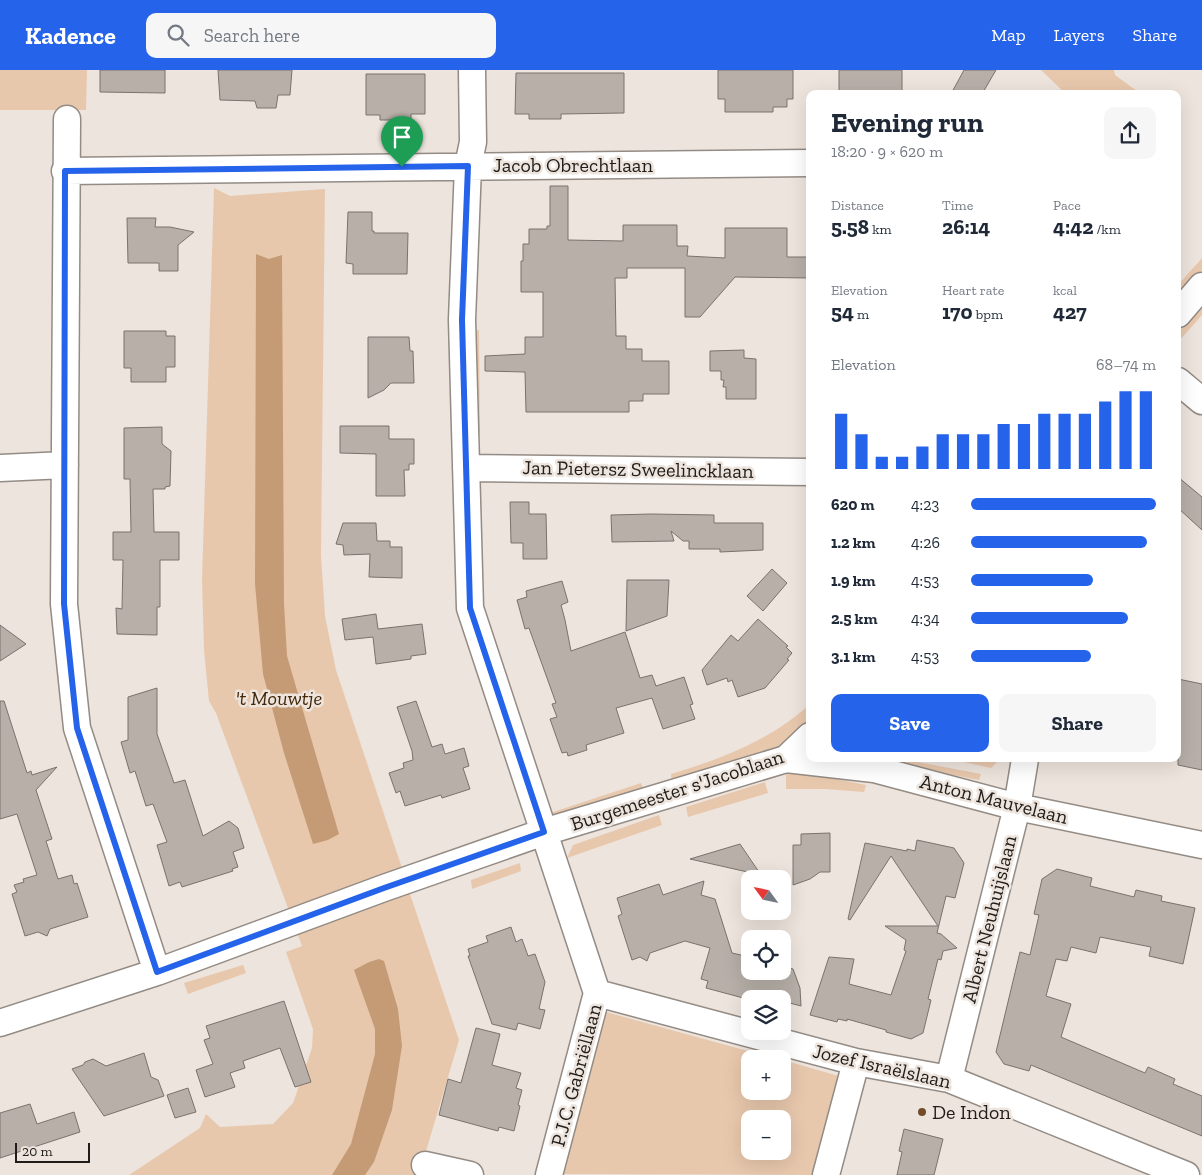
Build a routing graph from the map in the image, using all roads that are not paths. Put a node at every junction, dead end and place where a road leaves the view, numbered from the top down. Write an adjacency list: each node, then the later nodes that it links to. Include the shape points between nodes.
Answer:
1 (472, 70): 4 (street, P.J.C. Gabriëllaan, via 473,142)
2 (67, 119): 5 (street)
3 (806, 163): 4 (street, Jacob Obrechtlaan)
4 (468, 166): 5 (street, Jacob Obrechtlaan); 12 (street, P.J.C. Gabriëllaan, via 462,320)
5 (65, 171): 10 (street)
6 (1202, 286): 7 (street)
7 (1181, 310)
8 (1181, 384): 9 (street)
9 (1202, 402)
10 (65, 465): 11 (street); 22 (street, via 64,604 77,728)
11 (0, 468)
12 (466, 468): 13 (street, Jan Pietersz Sweelincklaan); 20 (street, P.J.C. Gabriëllaan, via 470,608)
13 (806, 472)
14 (806, 740): 15 (street, Burgemeester s'Jacoblaan)
15 (786, 758): 16 (street, Anton Mauvelaan); 20 (street, Burgemeester s'Jacoblaan)
16 (806, 760)
17 (818, 762): 19 (street, Anton Mauvelaan, via 874,769)
18 (1024, 762): 19 (street, Albert Neuhuijslaan)
19 (1017, 807): 21 (street, Anton Mauvelaan); 26 (street, Albert Neuhuijslaan)
20 (544, 832): 22 (street, Burgemeester s'Jacoblaan); 23 (street, P.J.C. Gabriëllaan)
21 (1202, 845)
22 (157, 972): 24 (street, Burgemeester s'Jacoblaan)
23 (598, 993): 25 (street, Jozef Israëlslaan); 29 (street, P.J.C. Gabriëllaan)
24 (0, 1023)
25 (856, 1062): 26 (street, Jozef Israëlslaan); 30 (street)
26 (949, 1079): 31 (street, Jozef Israëlslaan)
27 (425, 1166): 28 (street)
28 (470, 1175)
29 (549, 1175)
30 (826, 1175)
31 (1186, 1175)

